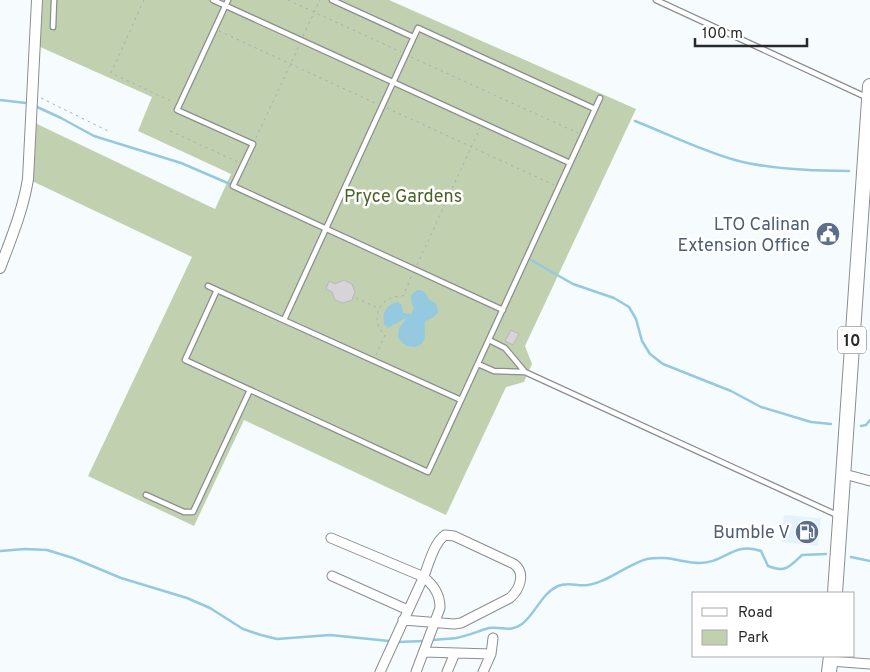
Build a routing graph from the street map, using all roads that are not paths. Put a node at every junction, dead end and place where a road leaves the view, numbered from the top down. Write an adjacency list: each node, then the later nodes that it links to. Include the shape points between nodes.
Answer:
1 (37, 0): 16 (street, via 28,179 15,230)
2 (54, 0): 8 (lane)
3 (213, 0): 7 (lane)
4 (228, 0): 7 (lane)
5 (332, 0): 9 (lane)
6 (656, 0): 11 (lane)
7 (225, 6): 10 (lane); 15 (lane, via 177,110 253,144 233,186)
8 (53, 27)
9 (413, 37): 10 (lane); 13 (lane, via 418,28)
10 (393, 82): 14 (lane); 15 (lane)
11 (870, 92): 26 (highway, 10)
12 (600, 98): 13 (lane)
13 (595, 109): 14 (lane)
14 (570, 163): 19 (lane)
15 (326, 228): 19 (lane); 20 (lane)
16 (0, 268)
17 (208, 286): 18 (lane)
18 (218, 290): 20 (lane); 24 (lane, via 185,360)
19 (503, 310): 21 (lane)
20 (284, 320): 25 (lane)
21 (489, 340): 22 (lane); 23 (lane, via 505,348)
22 (478, 364): 23 (lane, via 494,371); 25 (lane)
23 (526, 372): 29 (lane)
24 (250, 390): 25 (lane, via 428,472); 28 (lane, via 193,512 184,512)
25 (461, 400)
26 (844, 474): 27 (street); 29 (highway, 10)
27 (870, 481)
28 (146, 495)
29 (841, 516): 33 (highway, 10)
30 (331, 538): 32 (street)
31 (332, 576): 34 (street)
32 (424, 576): 34 (street); 36 (street, via 434,586 440,600); 36 (street, via 445,534 519,567 519,585 515,593 499,605 461,623)
33 (835, 592)
34 (408, 610): 35 (street)
35 (403, 620): 36 (street); 43 (street)
36 (436, 623): 38 (street)
37 (494, 638): 40 (street)
38 (424, 652): 39 (street); 44 (street)
39 (455, 653): 40 (street); 45 (street)
40 (491, 654): 46 (street)
41 (830, 663): 42 (street)
42 (870, 664)
43 (380, 672)
44 (416, 672)
45 (447, 672)
46 (483, 672)

